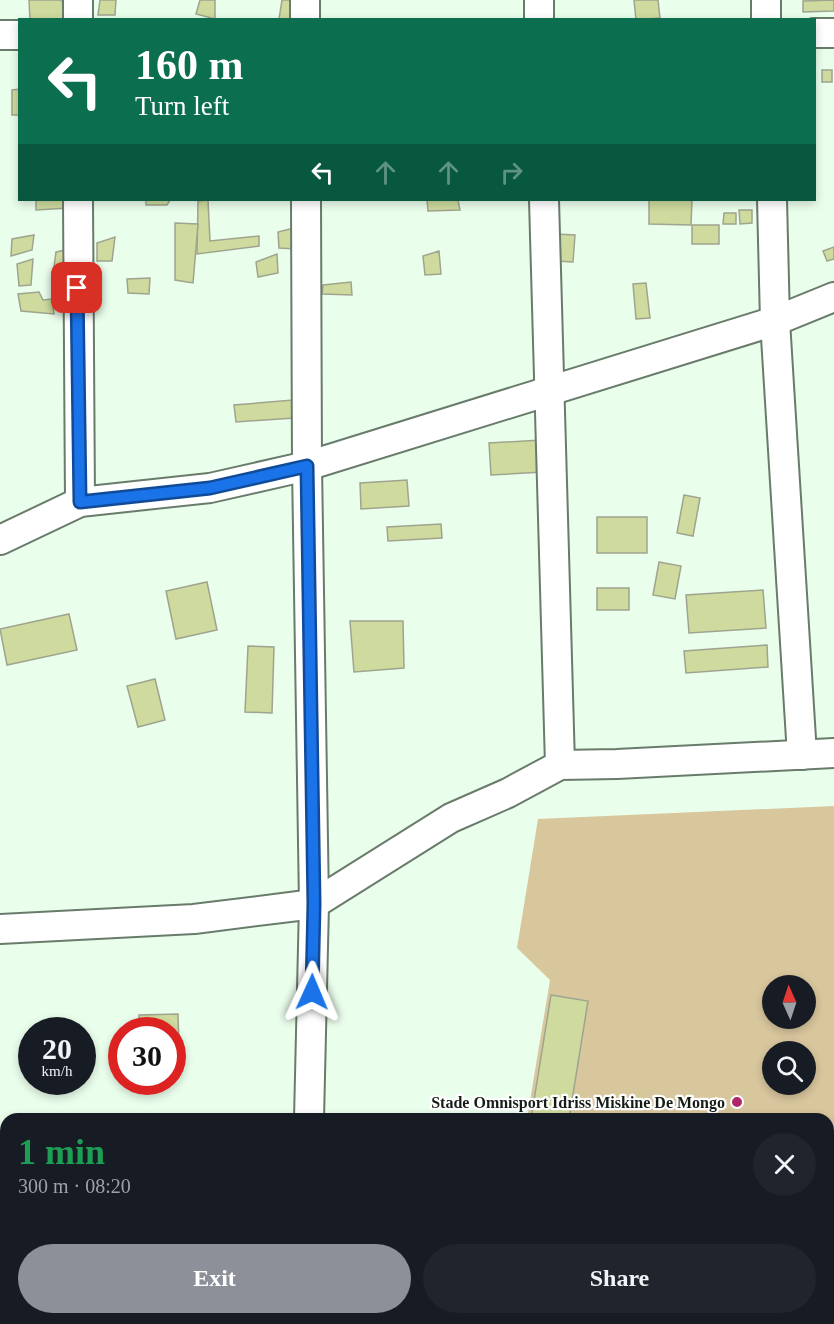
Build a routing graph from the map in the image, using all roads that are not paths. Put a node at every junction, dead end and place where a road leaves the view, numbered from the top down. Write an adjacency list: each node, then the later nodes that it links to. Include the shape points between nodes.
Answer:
1 (78, 0): 5 (street)
2 (305, 0): 6 (street)
3 (539, 0): 7 (street)
4 (766, 0): 8 (street)
5 (78, 18)
6 (305, 18)
7 (539, 18)
8 (766, 18)
9 (816, 33): 10 (street)
10 (834, 33)
11 (0, 35): 12 (street)
12 (18, 35)
13 (78, 201): 21 (street)
14 (306, 201): 20 (street)
15 (544, 201): 19 (street)
16 (772, 201): 18 (street)
17 (834, 297): 18 (street)
18 (775, 321): 19 (street); 24 (street)
19 (549, 390): 20 (street); 25 (street)
20 (307, 466): 21 (street, via 210,488); 26 (street)
21 (80, 502): 22 (street)
22 (0, 540)
23 (834, 753): 24 (street)
24 (801, 755): 25 (street)
25 (560, 765): 26 (street, via 451,818)
26 (314, 904): 27 (street, via 194,919); 28 (street)
27 (0, 929)
28 (309, 1113)

